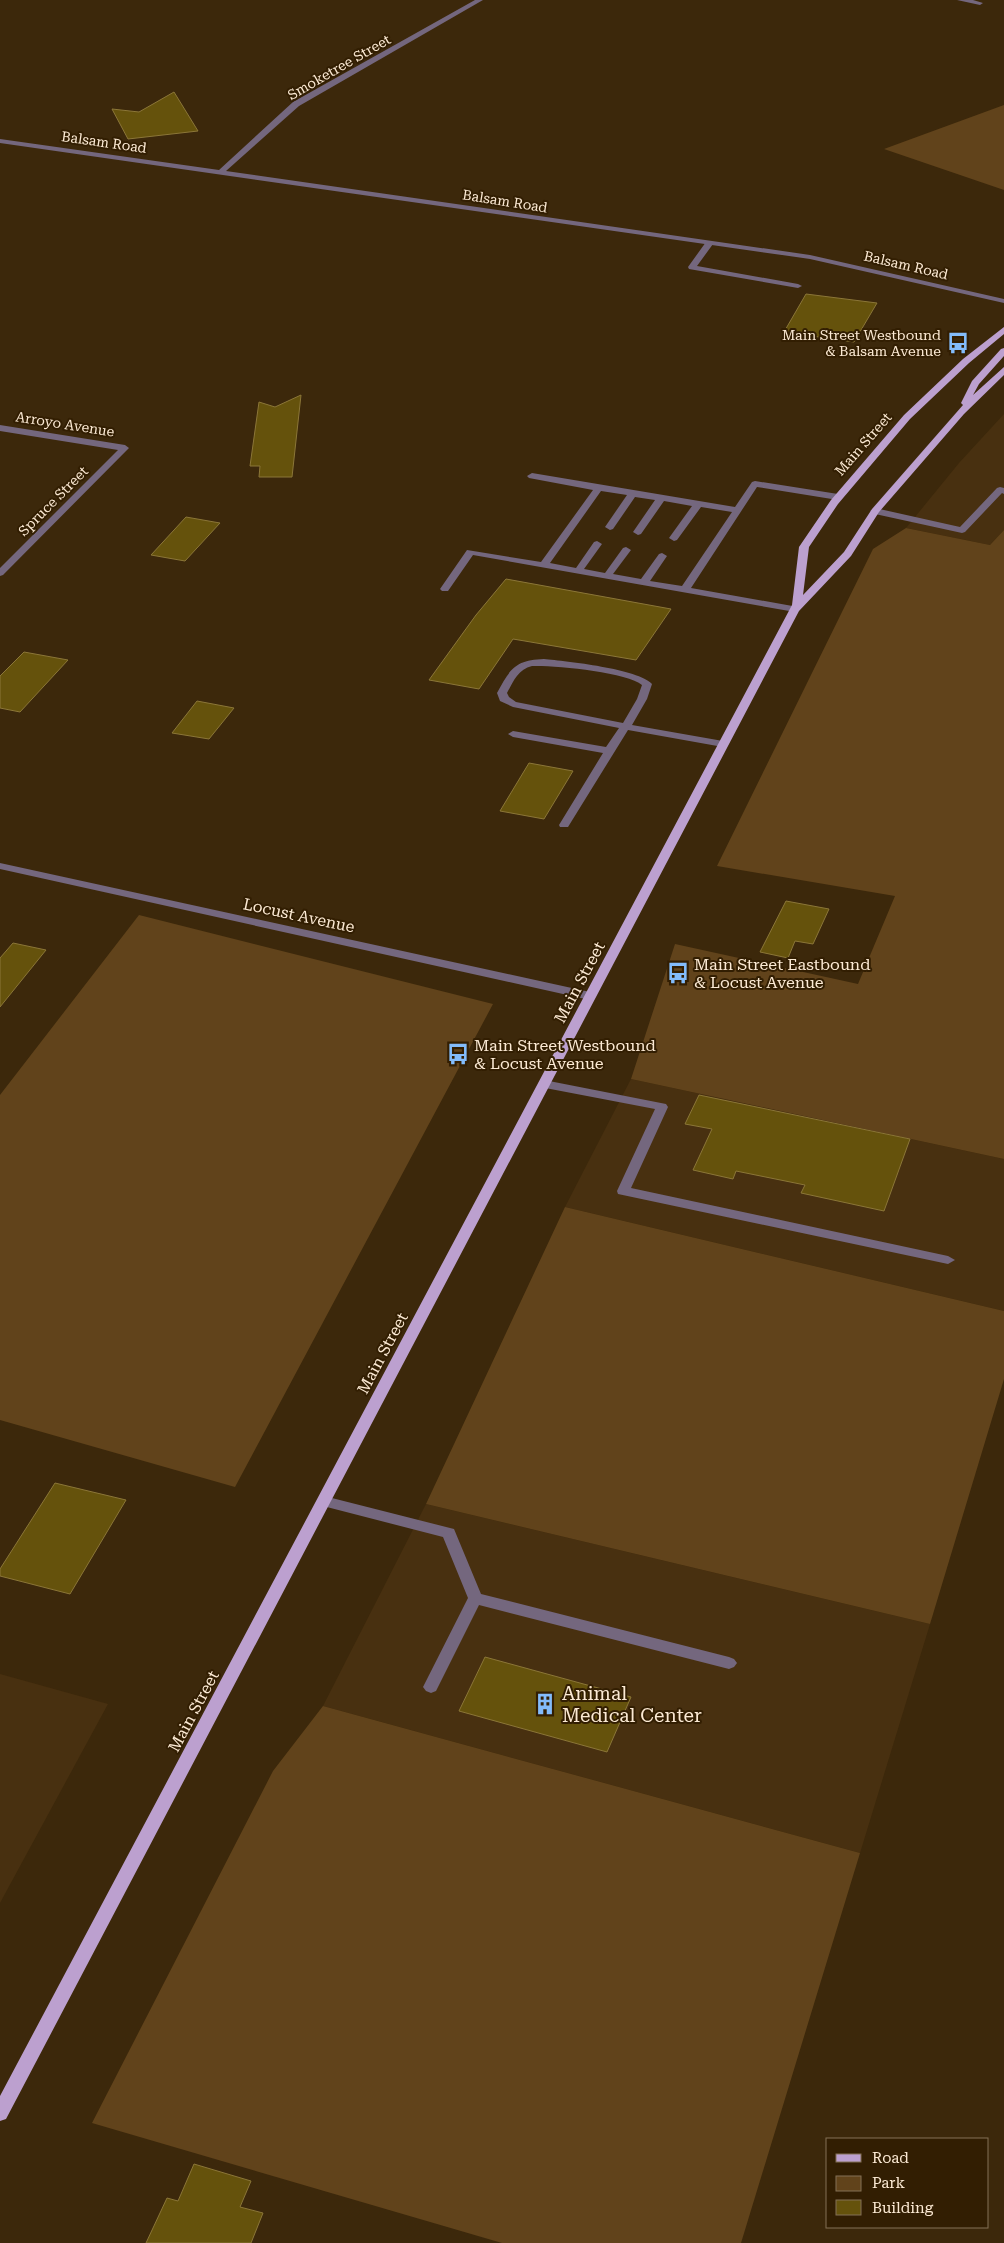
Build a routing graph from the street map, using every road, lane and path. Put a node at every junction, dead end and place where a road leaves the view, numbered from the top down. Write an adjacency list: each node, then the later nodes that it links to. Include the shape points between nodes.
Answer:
1 (480, 0): 5 (street, Smoketree Street, via 296,104)
2 (960, 0): 3 (street)
3 (980, 3)
4 (0, 141): 5 (street, Balsam Road)
5 (222, 171): 6 (street, Balsam Road)
6 (709, 244): 7 (street, via 692,267 697,270); 8 (street, Balsam Road, via 810,256)
7 (798, 286)
8 (1004, 301)
9 (1004, 330): 19 (main road, Main Street, via 907,417)
10 (1004, 351): 12 (main road, via 975,383)
11 (1004, 370): 12 (main road, Main Street)
12 (961, 412): 23 (main road, Main Street)
13 (0, 428): 14 (street, Arroyo Avenue)
14 (125, 448): 32 (street, Spruce Street)
15 (532, 476): 16 (street)
16 (599, 488): 18 (street); 30 (street)
17 (1004, 490): 23 (street, via 1000,490 962,530)
18 (633, 493): 20 (street); 24 (street)
19 (838, 497): 22 (street, via 755,484); 37 (main road, Main Street, via 804,547)
20 (661, 498): 21 (street); 25 (street)
21 (699, 504): 22 (street); 26 (street)
22 (738, 510): 36 (street)
23 (875, 512): 37 (main road, Main Street, via 848,554)
24 (610, 527)
25 (638, 532)
26 (674, 538)
27 (597, 544): 31 (street)
28 (626, 550): 33 (street)
29 (662, 556): 34 (street)
30 (544, 564): 31 (street); 35 (street, via 470,552)
31 (579, 570): 33 (street)
32 (0, 573)
33 (608, 575): 34 (street)
34 (644, 582): 36 (street)
35 (445, 588)
36 (685, 589): 37 (street)
37 (795, 609): 40 (main road, Main Street)
38 (625, 726): 38 (street, via 513,704 504,699 502,693 517,669 534,662 641,679 646,684 645,693); 40 (street); 41 (street)
39 (513, 734): 41 (street)
40 (723, 744): 44 (main road, Main Street)
41 (610, 751): 42 (street)
42 (564, 825)
43 (0, 866): 44 (street, Locust Avenue)
44 (590, 996): 45 (main road, Main Street)
45 (544, 1084): 46 (street, via 662,1107 623,1191); 47 (main road, Main Street)
46 (948, 1260)
47 (324, 1501): 48 (street, via 450,1533); 51 (main road, Main Street)
48 (474, 1598): 49 (street); 50 (street)
49 (729, 1663)
50 (431, 1687)
51 (0, 2113)

